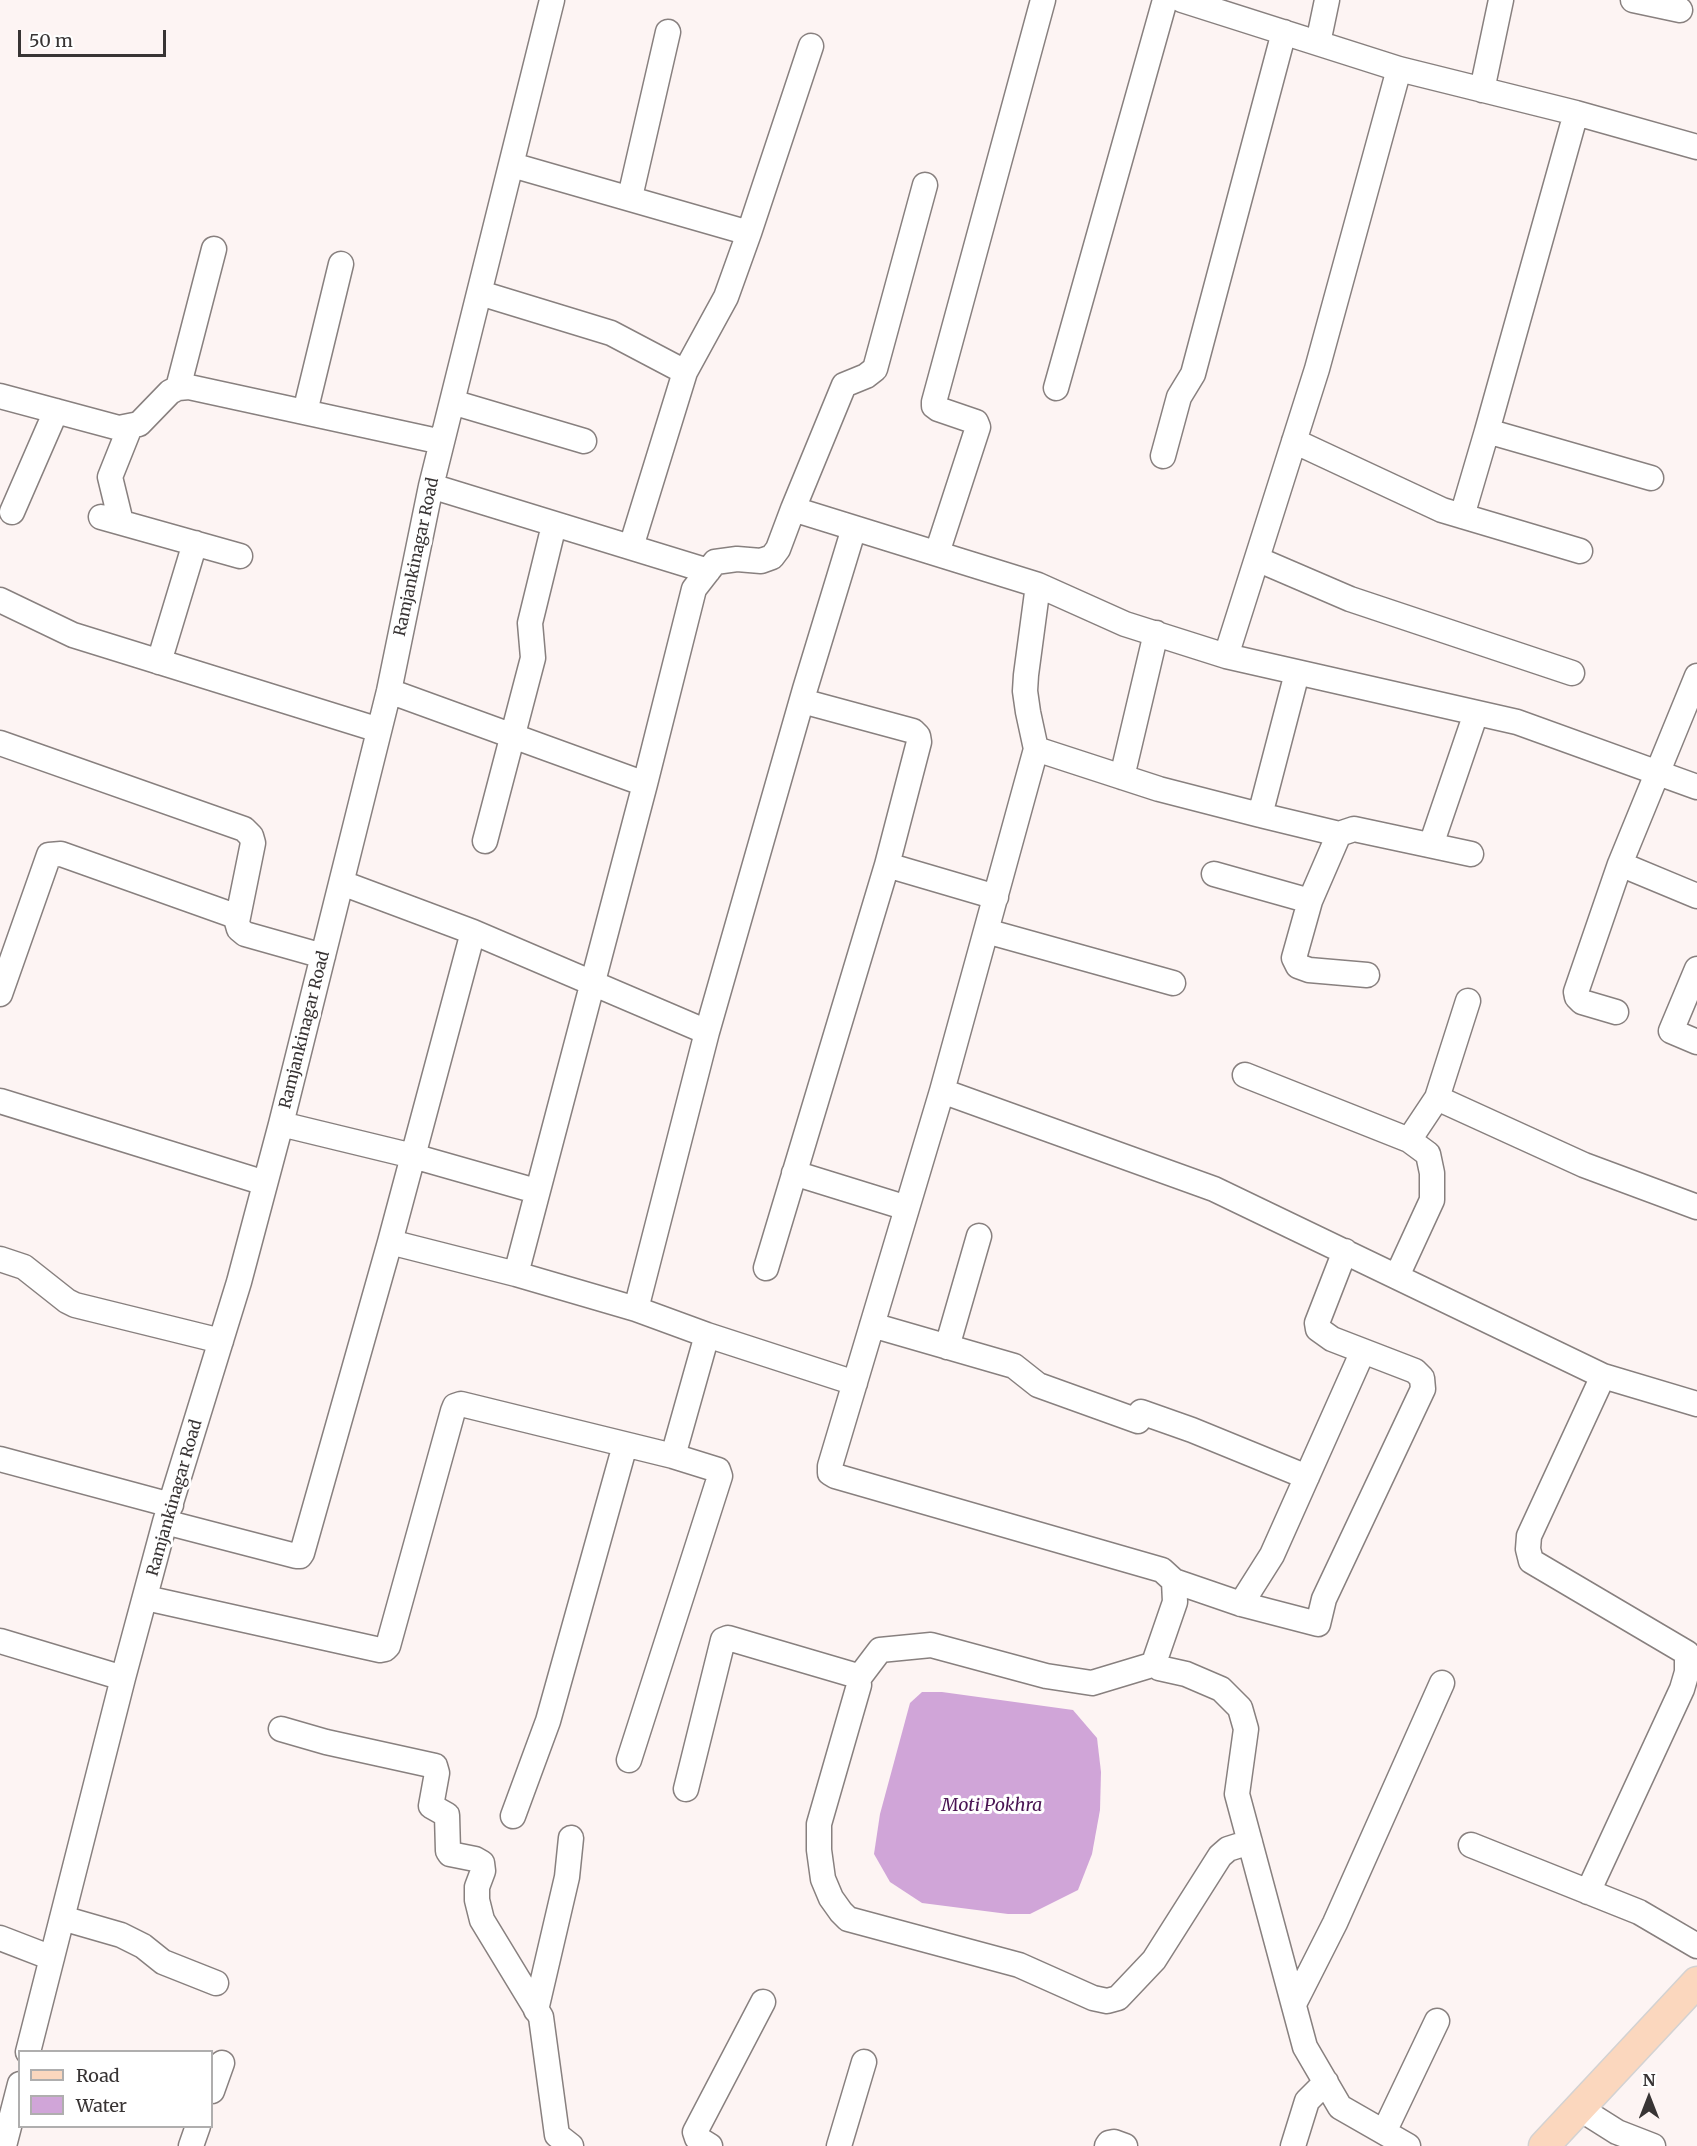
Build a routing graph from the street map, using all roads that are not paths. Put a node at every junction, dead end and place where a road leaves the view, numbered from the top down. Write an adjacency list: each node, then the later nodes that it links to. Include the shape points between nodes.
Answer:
1 (552, 0): 17 (street, Ramjankinagar Road)
2 (1043, 0): 47 (street, via 934,402 938,409 976,422 978,427)
3 (1165, 0): 26 (street)
4 (1182, 0): 10 (street)
5 (1327, 0): 11 (street)
6 (1501, 0): 14 (street)
7 (1635, 0): 8 (street)
8 (1680, 10)
9 (668, 32): 19 (street)
10 (1284, 32): 11 (street); 36 (street, via 1193,374 1179,397)
11 (1318, 43): 13 (street)
12 (811, 46): 20 (street)
13 (1399, 69): 14 (street); 34 (street)
14 (1482, 90): 15 (street)
15 (1576, 113): 16 (street); 32 (street)
16 (1697, 147)
17 (512, 165): 19 (street); 23 (street, Ramjankinagar Road)
18 (925, 185): 39 (street, via 875,369 844,385)
19 (630, 197): 20 (street)
20 (749, 233): 24 (street, via 726,297)
21 (214, 249): 25 (street)
22 (341, 264): 30 (street)
23 (480, 293): 24 (street, via 610,333); 28 (street, Ramjankinagar Road)
24 (685, 372): 45 (street)
25 (178, 388): 30 (street, via 189,387); 31 (street, via 139,424)
26 (1056, 388)
27 (0, 396): 29 (street)
28 (452, 402): 33 (street); 35 (street, Ramjankinagar Road)
29 (56, 411): 31 (street, via 119,428); 40 (street)
30 (305, 412): 35 (street)
31 (129, 427): 44 (street, via 110,477 111,520)
32 (1487, 431): 37 (street); 41 (street)
33 (584, 441)
34 (1294, 441): 41 (street); 49 (street)
35 (442, 442): 38 (street, Ramjankinagar Road)
36 (1163, 456)
37 (1651, 478)
38 (431, 486): 42 (street); 59 (street, Ramjankinagar Road)
39 (793, 508): 43 (street); 50 (street, via 772,557 761,561 715,562)
40 (12, 512)
41 (1462, 516): 46 (street)
42 (554, 525): 45 (street); 63 (street, via 530,623 532,658)
43 (854, 528): 47 (street); 60 (street)
44 (195, 543): 48 (street); 55 (street)
45 (631, 547): 50 (street)
46 (1580, 551)
47 (937, 553): 51 (street)
48 (240, 556)
49 (1257, 560): 54 (street); 57 (street, via 1350,599)
50 (708, 571): 68 (street, via 694,589)
51 (1038, 585): 53 (street, via 1125,624); 65 (street, via 1026,683)
52 (0, 600): 55 (street, via 73,635)
53 (1156, 633): 54 (street); 67 (street)
54 (1226, 656): 56 (street)
55 (159, 662): 62 (street)
56 (1297, 673): 61 (street); 70 (street)
57 (1572, 673)
58 (1697, 676): 66 (street)
59 (389, 691): 62 (street, Ramjankinagar Road); 63 (street)
60 (802, 701): 76 (street, via 913,731 918,736); 93 (street)
61 (1476, 713): 66 (street, via 1517,722); 73 (street)
62 (379, 730): 78 (street, Ramjankinagar Road)
63 (512, 736): 68 (street); 72 (street)
64 (0, 743): 82 (street, via 244,830 253,843)
65 (1036, 749): 67 (street); 80 (street)
66 (1658, 771): 69 (street); 75 (street)
67 (1122, 777): 70 (street)
68 (645, 784): 89 (street)
69 (1697, 786)
70 (1260, 815): 71 (street)
71 (1339, 834): 73 (street, via 1354,829); 81 (street)
72 (484, 841)
73 (1431, 845): 74 (street)
74 (1471, 854)
75 (1620, 864): 79 (street); 92 (street, via 1576,992 1582,1002)
76 (887, 865): 80 (street); 102 (street)
77 (1214, 874): 81 (street)
78 (342, 883): 84 (street); 85 (street, Ramjankinagar Road)
79 (1697, 896)
80 (996, 897): 83 (street)
81 (1311, 901): 87 (street, via 1294,958 1298,966)
82 (238, 917): 85 (street, via 239,929 245,934); 90 (street, via 61,854 49,855)
83 (986, 931): 88 (street); 96 (street)
84 (473, 932): 89 (street); 101 (street)
85 (323, 956): 99 (street, Ramjankinagar Road)
86 (1697, 969): 94 (street, via 1671,1031)
87 (1367, 975)
88 (1173, 983)
89 (591, 984): 93 (street); 104 (street)
90 (0, 994)
91 (1468, 1001): 97 (street)
92 (1616, 1012)
93 (707, 1032): 114 (street)
94 (1697, 1042)
95 (1245, 1075): 100 (street)
96 (942, 1091): 106 (street); 109 (street, via 1214,1189)
97 (1437, 1098): 100 (street); 105 (street, via 1584,1164)
98 (0, 1101): 103 (street)
99 (281, 1124): 101 (street); 103 (street, Ramjankinagar Road)
100 (1409, 1140): 113 (street, via 1428,1154 1432,1200)
101 (413, 1156): 104 (street); 108 (street)
102 (794, 1173): 106 (street); 111 (street)
103 (265, 1183): 117 (street, Ramjankinagar Road)
104 (536, 1191): 112 (street)
105 (1697, 1207)
106 (908, 1208): 115 (street)
107 (979, 1236): 118 (street)
108 (390, 1242): 112 (street); 127 (street, via 300,1556)
109 (1345, 1251): 113 (street); 119 (street, via 1316,1325 1332,1339)
110 (0, 1259): 117 (street, via 24,1267 75,1305)
111 (766, 1268)
112 (516, 1274): 114 (street)
113 (1397, 1276): 120 (street)
114 (636, 1309): 116 (street)
115 (872, 1325): 118 (street); 121 (street)
116 (707, 1335): 121 (street); 124 (street)
117 (221, 1341): 127 (street, Ramjankinagar Road)
118 (947, 1347): 126 (street, via 1014,1366 1038,1385 1192,1430)
119 (1363, 1351): 126 (street); 130 (street, via 1415,1371 1422,1378 1423,1389 1324,1599 1318,1624)
120 (1603, 1376): 122 (street); 143 (street, via 1529,1536 1531,1561 1687,1653 1687,1672)
121 (855, 1383): 128 (street, via 830,1473 1162,1570)
122 (1697, 1404)
123 (625, 1445): 124 (street); 129 (street, via 461,1404 455,1406 385,1649); 139 (street, via 548,1721)
124 (673, 1456): 137 (street, via 718,1470 720,1476)
125 (0, 1459): 127 (street)
126 (1307, 1477): 130 (street, via 1272,1555)
127 (168, 1514): 129 (street, Ramjankinagar Road)
128 (1174, 1581): 130 (street); 132 (street, via 1175,1602)
129 (146, 1598): 133 (street, Ramjankinagar Road)
130 (1241, 1604)
131 (0, 1641): 133 (street)
132 (1155, 1664): 134 (street, via 1092,1683 1046,1676 931,1645 880,1650); 141 (street, via 1221,1689 1240,1708 1246,1729 1237,1794)
133 (123, 1678): 144 (street, Ramjankinagar Road)
134 (858, 1679): 138 (street, via 728,1638 723,1640); 141 (street, via 819,1824 823,1879 831,1898 848,1919 1019,1965 1107,2001 1118,1998 1154,1960 1220,1856)
135 (1442, 1683): 151 (street, via 1335,1923)
136 (281, 1729): 152 (street, via 435,1766 430,1806 447,1815 448,1851 482,1863 477,1887 482,1920)
137 (629, 1760)
138 (686, 1789)
139 (513, 1816)
140 (571, 1838): 152 (street, via 567,1877)
141 (1250, 1842): 151 (street)
142 (1471, 1845): 143 (street)
143 (1588, 1892): 146 (street, via 1639,1912)
144 (62, 1918): 147 (street, Ramjankinagar Road); 149 (street, via 121,1935 163,1962)
145 (0, 1938): 147 (street)
146 (1697, 1946)
147 (52, 1958): 154 (street, Ramjankinagar Road)
148 (1697, 1982): 160 (main road)
149 (216, 1983)
150 (763, 2002): 166 (street, via 695,2132 697,2138)
151 (1294, 2004): 157 (street, via 1305,2047)
152 (536, 2010): 165 (street, via 542,2017 557,2135)
153 (1437, 2021): 162 (street)
154 (29, 2050)
155 (864, 2062): 167 (street)
156 (222, 2063): 159 (street)
157 (1326, 2082): 162 (street, via 1340,2107); 170 (street, via 1307,2101)
158 (12, 2086): 163 (street)
159 (213, 2088)
160 (1580, 2108): 172 (main road); 173 (street, via 1617,2132)
161 (198, 2128): 164 (street)
162 (1384, 2132): 171 (street)
163 (4, 2146)
164 (190, 2146)
165 (571, 2146)
166 (710, 2146)
167 (839, 2146)
168 (1107, 2146): 169 (street, via 1114,2142)
169 (1125, 2146)
170 (1293, 2146)
171 (1408, 2146)
172 (1544, 2146)
173 (1653, 2146)

